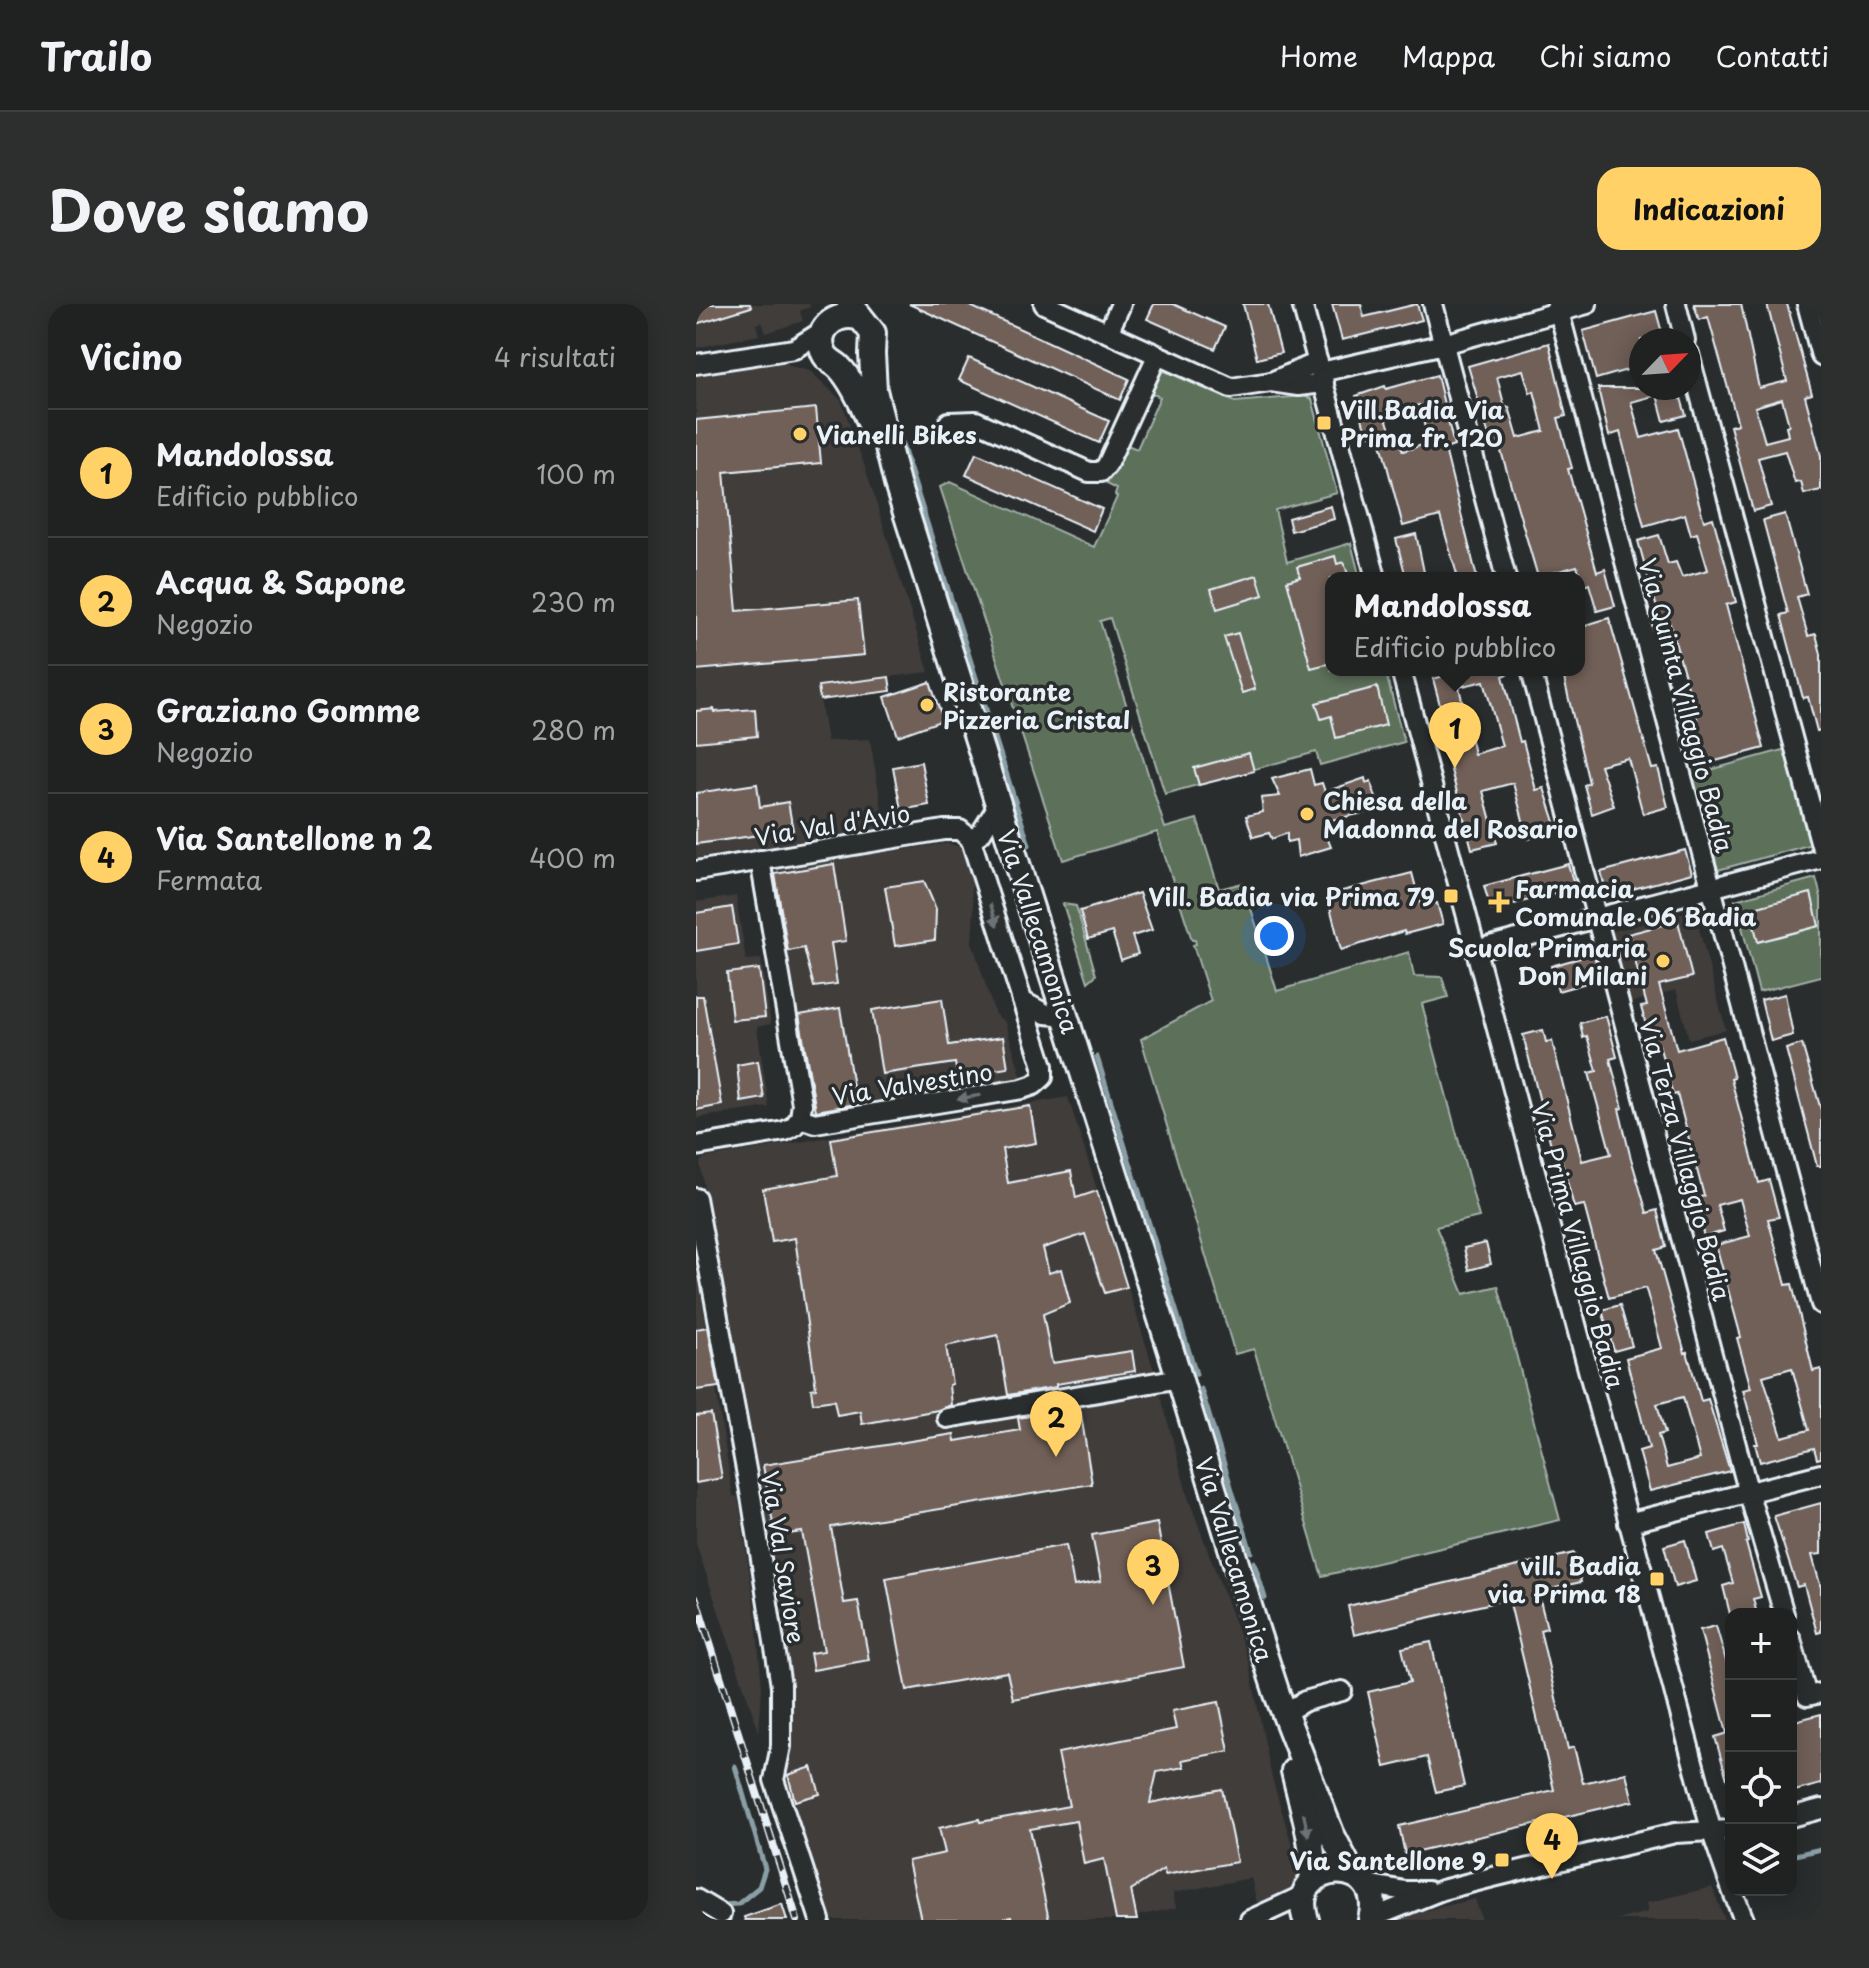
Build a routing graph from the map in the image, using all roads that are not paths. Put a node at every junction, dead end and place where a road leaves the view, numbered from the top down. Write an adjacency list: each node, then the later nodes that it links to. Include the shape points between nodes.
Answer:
1 (1044, 304): 12 (street)
2 (1121, 304): 12 (street)
3 (1302, 304): 20 (street)
4 (1433, 304): 13 (street)
5 (1587, 304): 8 (street)
6 (1676, 304): 11 (street)
7 (1807, 304): 17 (street)
8 (1558, 308): 13 (street); 34 (street, Via Quinta Villaggio Badia)
9 (854, 310): 10 (main road, Via Vallecamonica); 15 (main road, Via Vallecamonica, via 873,333)
10 (826, 320): 14 (street); 18 (main road, Via Vallecamonica, via 822,344)
11 (1682, 328)
12 (1108, 333): 16 (street)
13 (1444, 344): 20 (street); 25 (street)
14 (794, 349): 18 (street); 19 (street)
15 (872, 354): 18 (main road, via 857,367); 23 (main road, Via Vallecamonica, via 874,390)
16 (1157, 356): 20 (street, via 1231,388 1271,382 1298,386); 22 (street, via 1101,472 1089,472 976,421)
17 (1821, 356)
18 (832, 362): 23 (main road, Via Vallecamonica, via 864,407)
19 (696, 364)
20 (1321, 373): 24 (street)
21 (1701, 399): 30 (street)
22 (949, 422)
23 (897, 484): 28 (main road, Via Vallecamonica)
24 (1374, 572)
25 (1504, 572)
26 (1403, 676): 36 (street, Via Prima Villaggio Badia)
27 (1533, 676): 35 (street, Via Terza Villaggio Badia)
28 (999, 804): 29 (street); 38 (main road, Via Vallecamonica)
29 (971, 840): 32 (street, Via Val d'Avio, via 960,830 944,830); 37 (street, one-way to 37)
30 (1821, 845)
31 (1821, 859): 34 (street)
32 (760, 860): 33 (street, Via Val d'Avio); 39 (street, via 802,1104)
33 (696, 871)
34 (1709, 888): 35 (street); 42 (street, Via Quinta Villaggio Badia)
35 (1597, 917): 36 (street); 46 (street, Via Terza Villaggio Badia)
36 (1475, 950): 47 (street, Via Prima Villaggio Badia)
37 (1022, 1001): 38 (street, via 1046,1014); 39 (street, Via Valvestino, one-way to 39, via 1044,1071 1034,1085 815,1123)
38 (1066, 1016): 43 (main road, Via Vallecamonica)
39 (800, 1118): 40 (street, Via Valvestino, via 785,1131)
40 (696, 1146)
41 (696, 1198): 65 (street, Via Val Saviore, via 781,1686 781,1746 774,1780)
42 (1821, 1304)
43 (1180, 1378): 44 (street); 52 (main road, Via Vallecamonica)
44 (947, 1418)
45 (1821, 1474): 46 (street)
46 (1749, 1494): 47 (street); 48 (street, Via Terza Villaggio Badia)
47 (1628, 1523): 56 (street, Via Prima Villaggio Badia)
48 (1782, 1608)
49 (1797, 1653): 51 (street)
50 (1342, 1691): 52 (street)
51 (1814, 1694)
52 (1281, 1704): 58 (main road, Via Vallecamonica, via 1331,1833); 59 (main road, Via Vallecamonica, one-way to 59, via 1313,1868)
53 (1821, 1809): 54 (street)
54 (1797, 1815)
55 (1725, 1831): 56 (street)
56 (1712, 1833): 57 (street, Via Prima Villaggio Badia); 60 (street, via 1675,1833)
57 (1725, 1869)
58 (1359, 1879): 59 (main road, via 1335,1871 1318,1877); 60 (street, via 1405,1891); 64 (main road, Via Vallecamonica, via 1372,1895)
59 (1308, 1889): 66 (street); 67 (main road, Via Vallecamonica)
60 (1442, 1890): 64 (street)
61 (1735, 1896): 68 (street, Via Prima Villaggio Badia)
62 (696, 1899): 63 (street)
63 (721, 1914)
64 (1371, 1919)
65 (820, 1920)
66 (1250, 1920)
67 (1306, 1920)
68 (1744, 1920)

